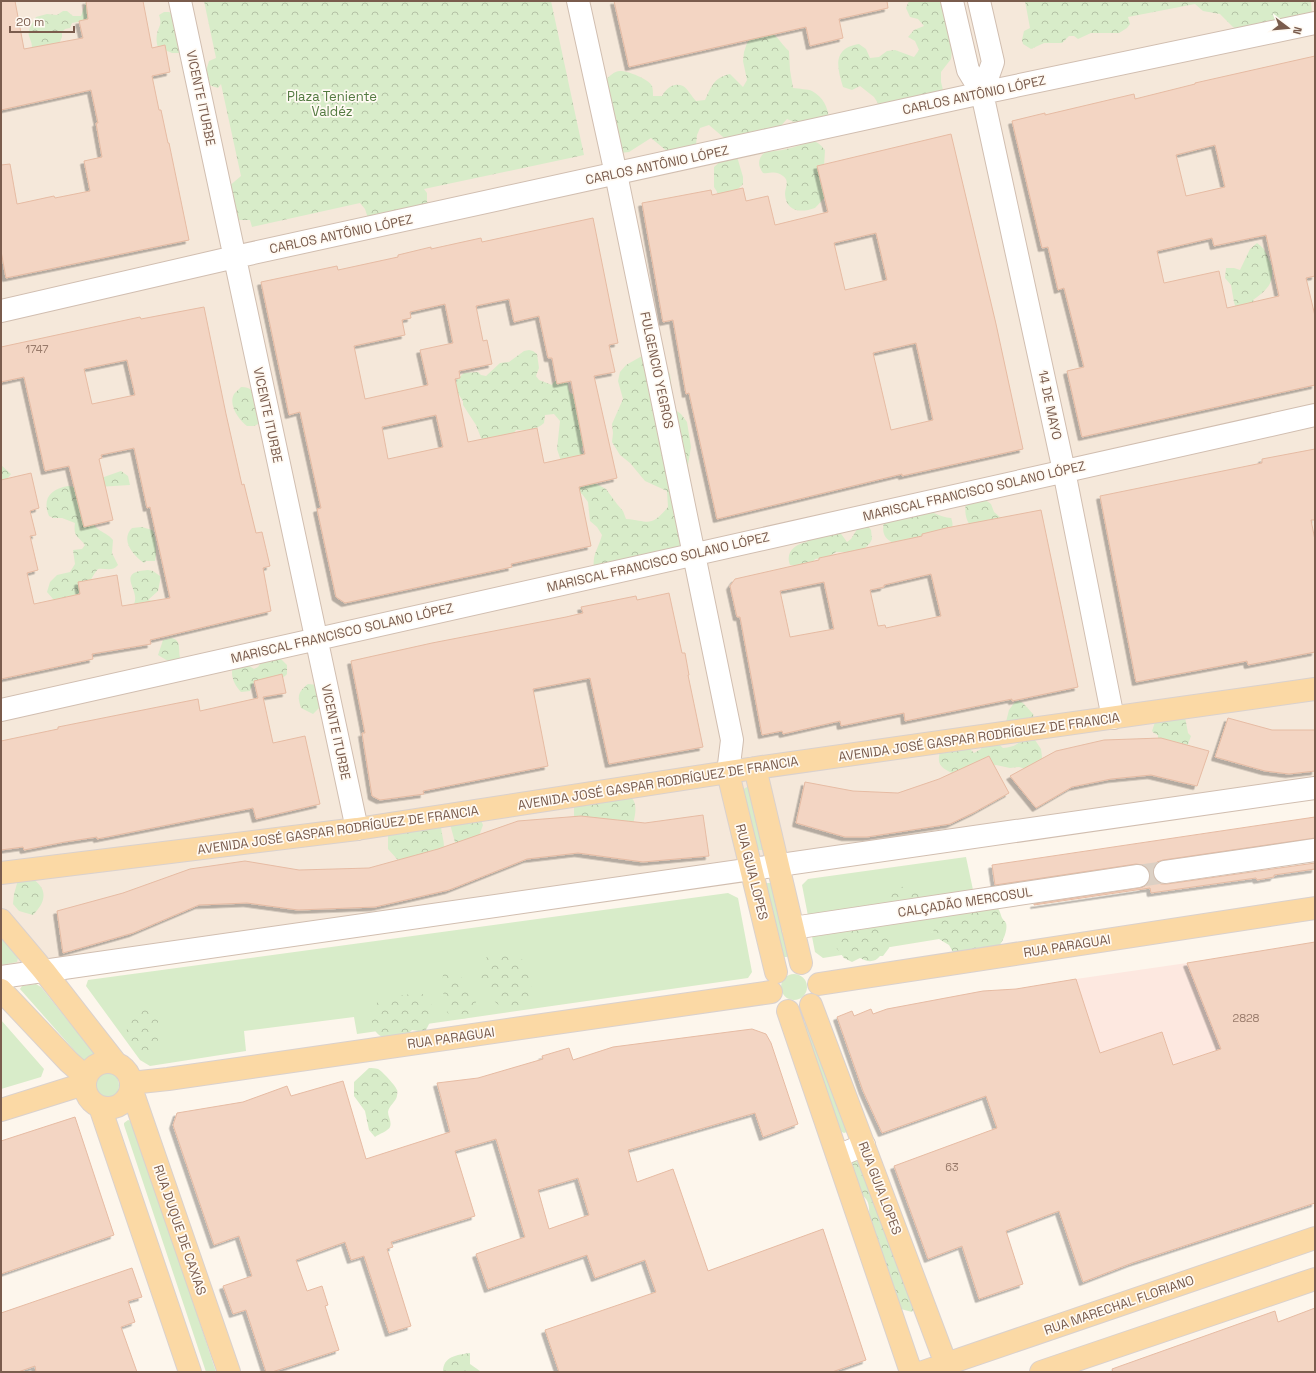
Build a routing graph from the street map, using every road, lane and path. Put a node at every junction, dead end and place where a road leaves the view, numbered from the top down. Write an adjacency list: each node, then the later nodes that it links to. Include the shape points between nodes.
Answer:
1 (180, 1): 8 (street, VICENTE ITURBE)
2 (578, 1): 7 (street, FULGENCIO YEGROS)
3 (952, 1): 6 (street, 14 DE MAYO, via 968,70)
4 (979, 1): 6 (street, via 993,62)
5 (1315, 23): 6 (street, CARLOS ANTÔNIO LÓPEZ)
6 (982, 93): 7 (street, CARLOS ANTÔNIO LÓPEZ); 11 (street, 14 DE MAYO)
7 (616, 174): 8 (street, CARLOS ANTÔNIO LÓPEZ); 12 (street, FULGENCIO YEGROS)
8 (235, 256): 9 (street, CARLOS ANTÔNIO LÓPEZ); 13 (street, VICENTE ITURBE)
9 (1, 311)
10 (1315, 416): 11 (street, MARISCAL FRANCISCO SOLANO LÓPEZ)
11 (1064, 471): 12 (street, MARISCAL FRANCISCO SOLANO LÓPEZ); 16 (street, 14 DE MAYO)
12 (695, 554): 13 (street, MARISCAL FRANCISCO SOLANO LÓPEZ); 17 (street, FULGENCIO YEGROS)
13 (316, 639): 15 (street, MARISCAL FRANCISCO SOLANO LÓPEZ); 21 (street, VICENTE ITURBE)
14 (1315, 689): 16 (main road, AVENIDA JOSÉ GASPAR RODRÍGUEZ DE FRANCIA)
15 (1, 710)
16 (1113, 718): 18 (main road, AVENIDA JOSÉ GASPAR RODRÍGUEZ DE FRANCIA)
17 (732, 740): 18 (street, FULGENCIO YEGROS); 19 (street, FULGENCIO YEGROS)
18 (755, 768): 19 (main road, AVENIDA JOSÉ GASPAR RODRÍGUEZ DE FRANCIA); 23 (main road, RUA GUIA LOPES)
19 (728, 773): 21 (main road, AVENIDA JOSÉ GASPAR RODRÍGUEZ DE FRANCIA); 24 (main road, RUA GUIA LOPES)
20 (1315, 788): 23 (street)
21 (357, 829): 26 (main road, AVENIDA JOSÉ GASPAR RODRÍGUEZ DE FRANCIA)
22 (1315, 850): 25 (street)
23 (778, 865): 24 (street); 30 (main road, RUA GUIA LOPES)
24 (751, 869): 32 (street); 34 (main road, RUA GUIA LOPES)
25 (1165, 872)
26 (1, 873)
27 (1138, 876): 30 (street, CALÇADÃO MERCOSUL)
28 (1315, 908): 35 (main road, RUA PARAGUAI)
29 (1, 920): 32 (main road)
30 (793, 928): 31 (main road, RUA GUIA LOPES)
31 (801, 963): 34 (main road, via 787,964); 35 (main road, via 813,971)
32 (44, 971): 33 (street); 39 (main road)
33 (1, 977)
34 (773, 982): 38 (main road, via 776,1002); 41 (main road, RUA PARAGUAI)
35 (819, 984): 37 (main road, via 819,992)
36 (1, 990): 40 (main road)
37 (811, 1005): 38 (main road, via 798,1011); 44 (main road, RUA GUIA LOPES)
38 (788, 1011): 45 (main road)
39 (115, 1062): 40 (main road, via 95,1065); 41 (main road, via 126,1070)
40 (85, 1080): 42 (main road, via 87,1097); 43 (main road)
41 (131, 1086): 42 (main road, via 124,1102 111,1108); 50 (main road, RUA DUQUE DE CAXIAS)
42 (100, 1107): 49 (main road)
43 (1, 1110)
44 (864, 1145): 45 (street); 48 (main road, RUA GUIA LOPES)
45 (838, 1156): 51 (main road)
46 (1315, 1238): 48 (main road, RUA MARECHAL FLORIANO)
47 (1315, 1278): 53 (main road)
48 (948, 1368): 52 (main road, RUA MARECHAL FLORIANO)
49 (190, 1372)
50 (229, 1372)
51 (911, 1372)
52 (923, 1372)
53 (1041, 1372)

